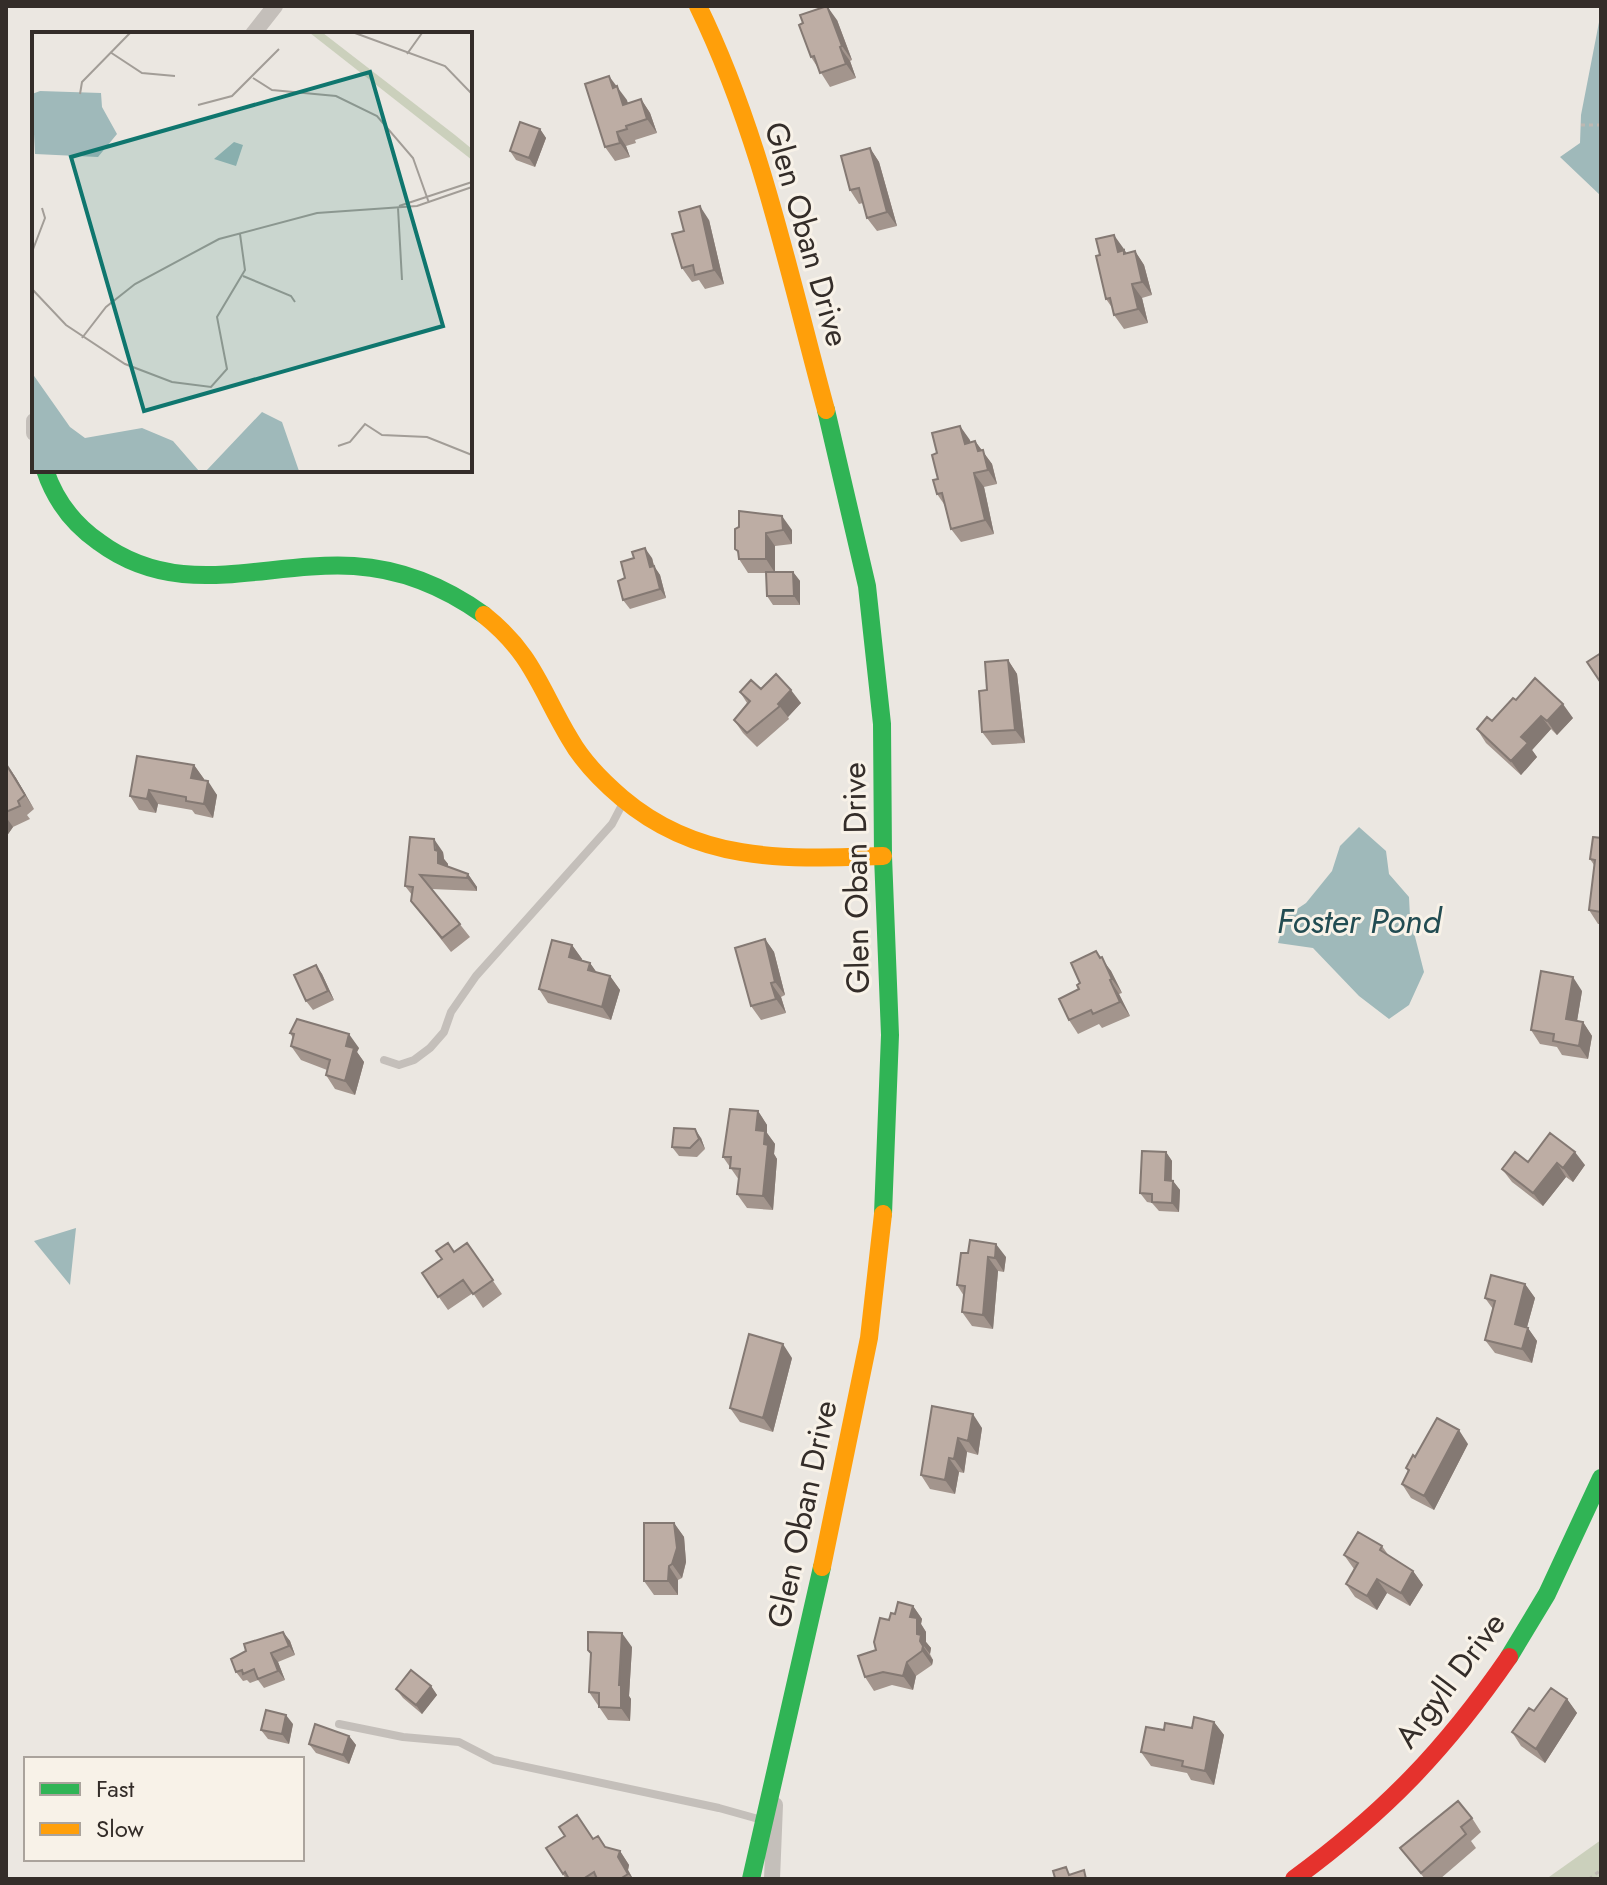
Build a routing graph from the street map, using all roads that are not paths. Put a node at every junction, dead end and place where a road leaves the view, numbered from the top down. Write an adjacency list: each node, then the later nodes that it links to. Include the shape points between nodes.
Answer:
1 (275, 6): 3 (street)
2 (698, 6): 6 (street, Glen Oban Drive, via 757,155 867,586 882,724)
3 (255, 32)
4 (46, 472): 5 (street, via 72,520 109,551 159,572 204,576 335,563 379,567 426,582 465,603 499,627 532,667 568,736)
5 (624, 802): 6 (street, via 657,827 739,855); 7 (lane, via 612,824 476,976 430,1048 399,1065)
6 (883, 856): 10 (street, Glen Oban Drive, via 888,1126 869,1338)
7 (384, 1060)
8 (1601, 1478): 13 (street, Argyll Drive, via 1559,1574 1518,1648 1481,1697 1439,1751 1392,1798 1332,1855)
9 (339, 1724): 10 (lane, via 459,1742 494,1760)
10 (769, 1822): 11 (street, Glen Oban Drive); 12 (street, Glen Oban Drive)
11 (751, 1879)
12 (772, 1879)
13 (1294, 1879)

